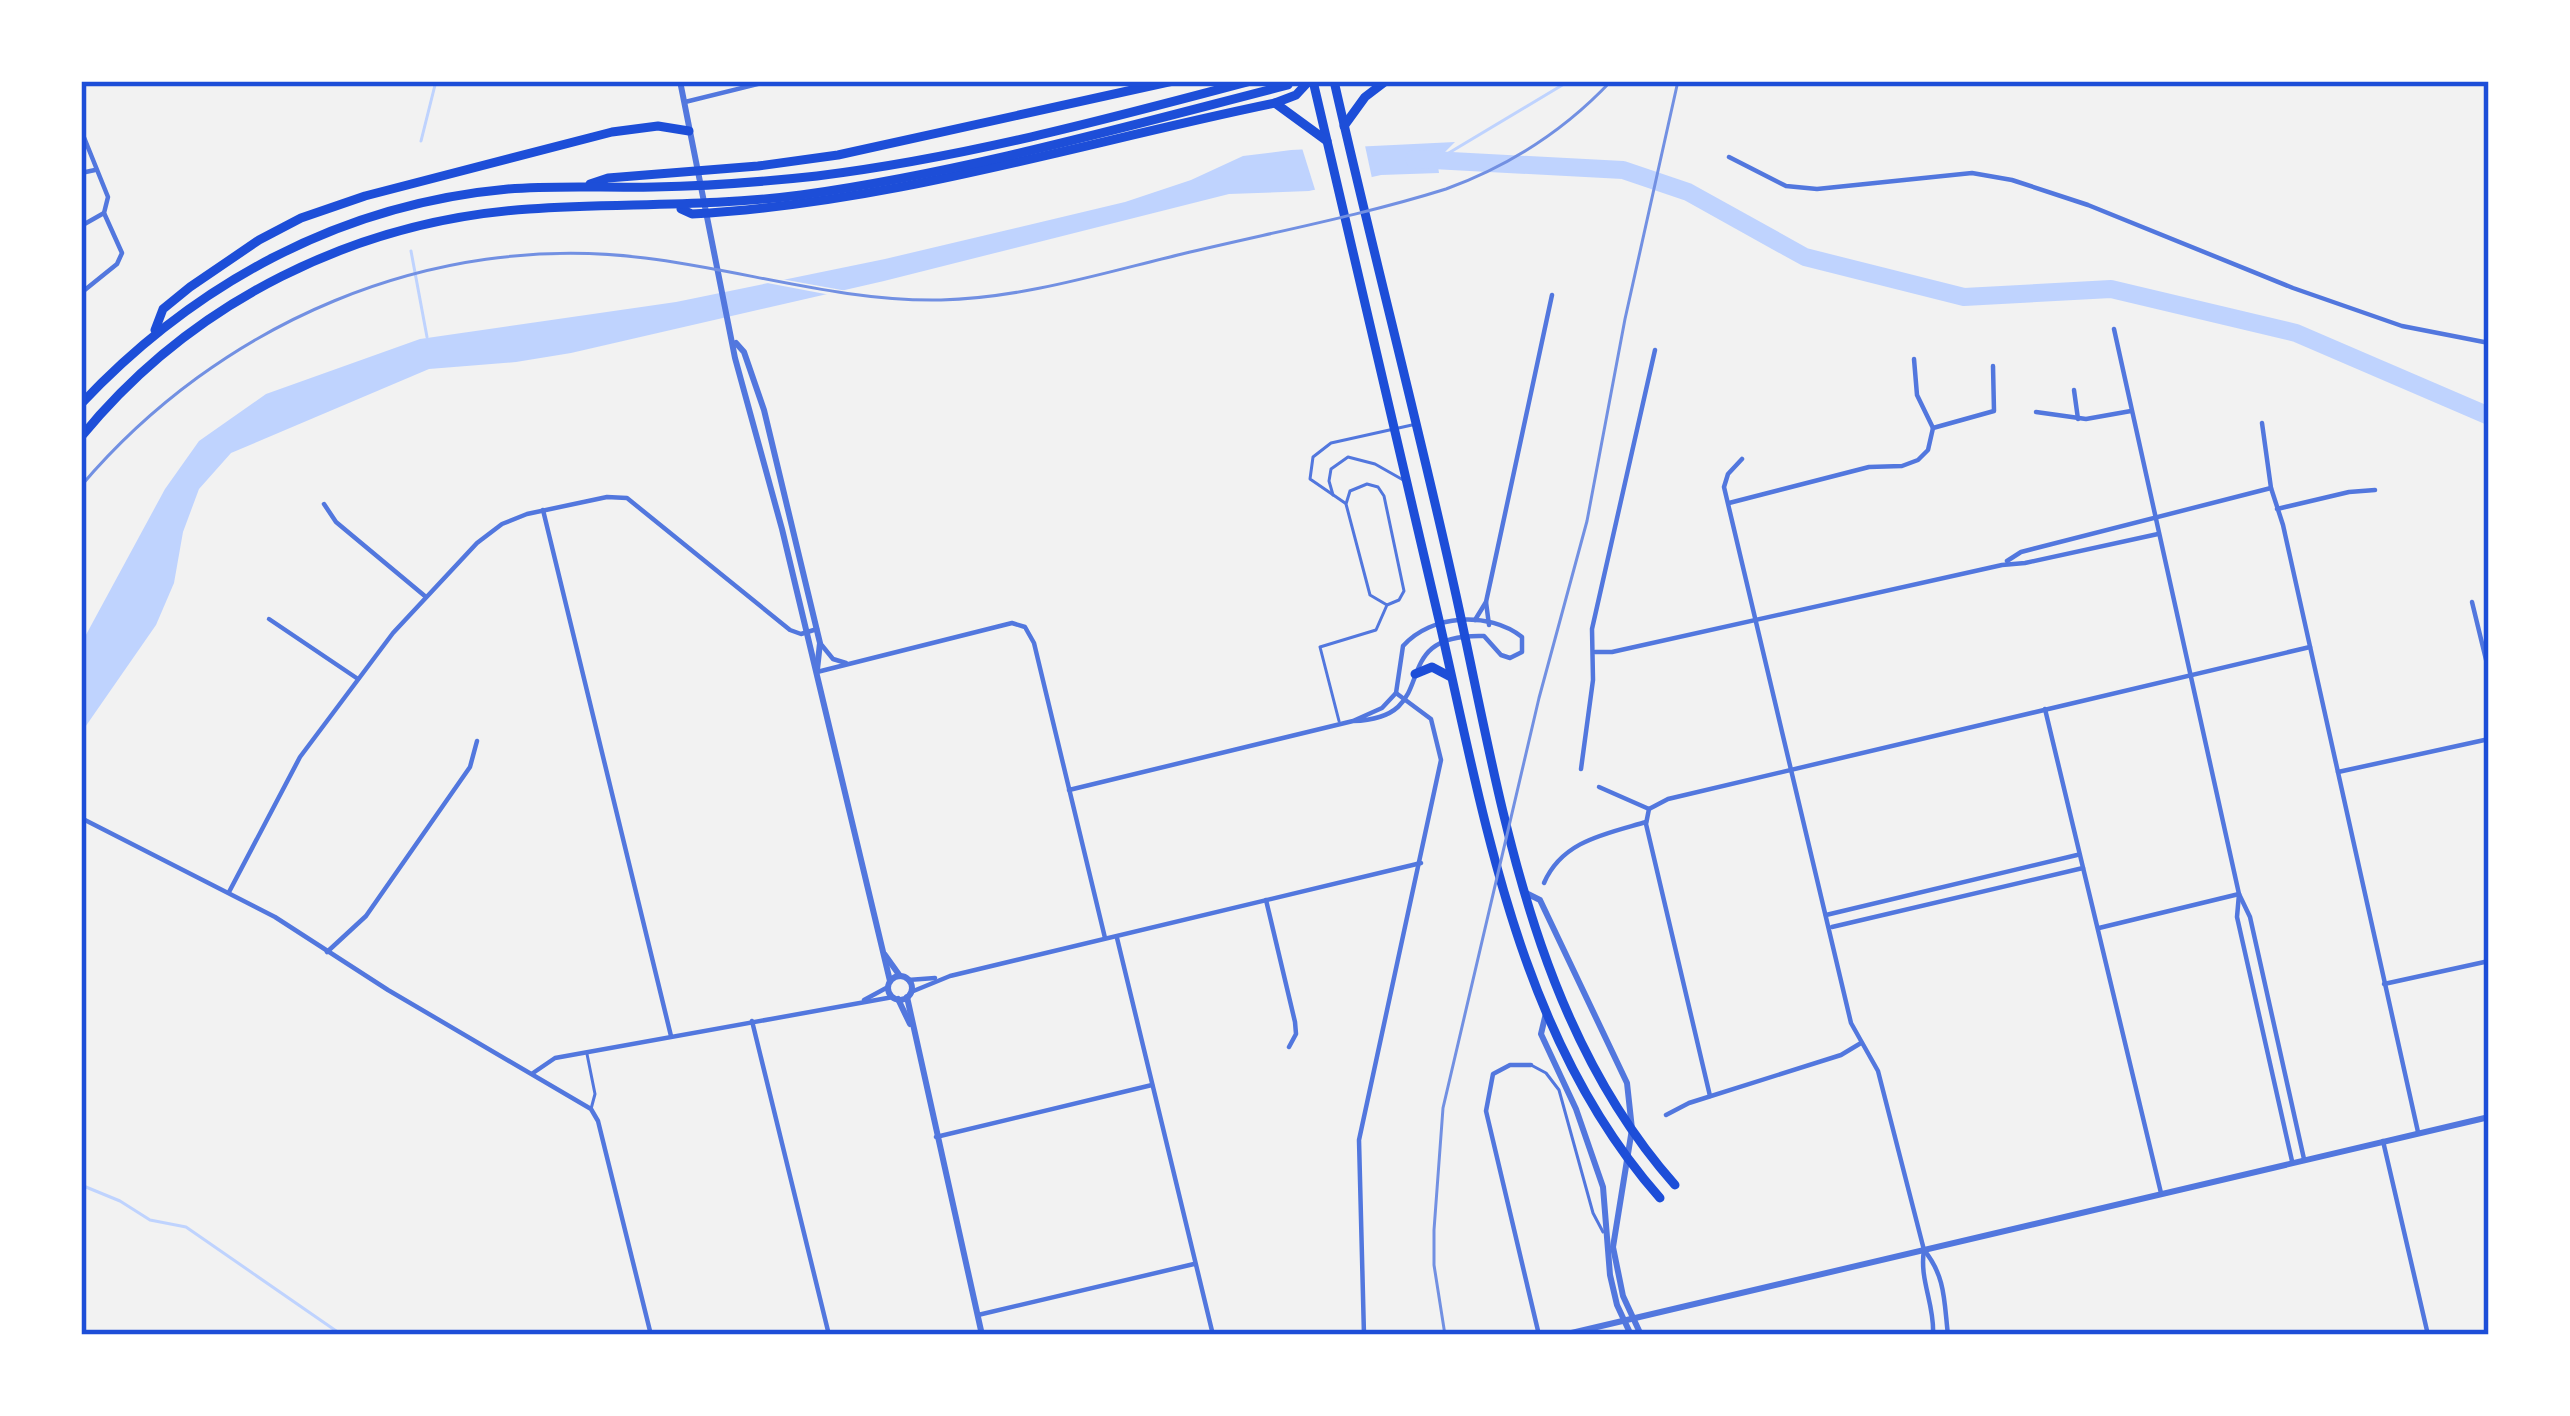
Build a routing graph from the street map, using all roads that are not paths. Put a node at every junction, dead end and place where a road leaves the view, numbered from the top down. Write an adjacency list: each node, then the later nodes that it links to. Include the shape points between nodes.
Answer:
1 (680, 81): 9 (street)
2 (770, 81): 9 (street)
3 (1173, 81): 18 (highway, via 878,148 608,178)
4 (1251, 81): 18 (highway, via 902,163 718,185)
5 (1311, 81): 10 (highway); 14 (highway)
6 (1334, 81): 13 (highway)
7 (1386, 81): 13 (highway, via 1365,97)
8 (1288, 85): 19 (highway, via 888,179)
9 (685, 101): 12 (street)
10 (1275, 103): 14 (highway); 19 (highway, via 927,184 787,207)
11 (81, 130): 16 (street)
12 (689, 131): 25 (highway, via 612,132 320,211 212,270 164,309); 26 (street)
13 (1345, 131): 37 (highway)
14 (1327, 141): 39 (highway)
15 (1729, 157): 27 (street, via 1786,186 1816,189 1972,173 2012,180 2402,326)
16 (95, 170): 17 (street); 20 (street, via 108,197)
17 (81, 173)
18 (580, 188): 25 (highway, via 448,197 348,224 247,270)
19 (723, 208): 40 (highway, via 467,215 324,256 200,325)
20 (104, 213): 21 (street); 22 (street, via 122,256)
21 (81, 226)
22 (81, 293)
23 (1552, 295): 55 (street)
24 (2114, 329): 33 (street)
25 (153, 335): 32 (highway)
26 (734, 340): 60 (street); 66 (street, via 764,410)
27 (2489, 343)
28 (1655, 350): 72 (street, via 1592,628)
29 (1914, 359): 38 (street, via 1917,394)
30 (1993, 366): 38 (street, via 1994,411)
31 (2074, 390): 35 (street)
32 (81, 404)
33 (2131, 410): 35 (street); 51 (street)
34 (2036, 412): 35 (street)
35 (2078, 419)
36 (2263, 423): 43 (street)
37 (1416, 424): 39 (lane); 59 (highway)
38 (1933, 428): 46 (street, via 1928,450 1902,466)
39 (1393, 429): 42 (highway); 45 (lane, via 1317,452 1310,479)
40 (81, 437)
41 (1742, 459): 46 (street, via 1725,480)
42 (1406, 482): 45 (lane, via 1348,457 1331,469); 64 (highway)
43 (2271, 488): 49 (street); 51 (street)
44 (2375, 490): 49 (street)
45 (1334, 496): 48 (lane)
46 (1729, 503): 62 (street)
47 (324, 504): 54 (street)
48 (1346, 504): 57 (lane, via 1370,595); 57 (lane, via 1350,491 1367,484 1384,496 1404,586)
49 (2277, 509): 71 (street)
50 (543, 510): 54 (street, via 491,531); 63 (street, via 627,498); 119 (street)
51 (2155, 517): 52 (street); 53 (street, via 2021,551)
52 (2158, 534): 53 (street); 76 (street)
53 (2002, 565): 62 (street)
54 (426, 597): 79 (street)
55 (1486, 602): 61 (street); 65 (street)
56 (2472, 602): 75 (street)
57 (1387, 605): 84 (lane, via 1376,630 1320,646)
58 (269, 619): 79 (street)
59 (1461, 619): 61 (street); 64 (street); 68 (highway)
60 (803, 620): 63 (street); 67 (street)
61 (1475, 620): 65 (street)
62 (1756, 620): 72 (street); 88 (street)
63 (784, 623): 67 (street)
64 (1439, 623): 69 (highway); 80 (street, via 1403,646)
65 (1490, 625): 68 (street, via 1516,632 1522,652 1510,658 1484,637)
66 (818, 629): 67 (street); 70 (street)
67 (807, 634): 74 (street)
68 (1465, 637): 69 (street); 100 (highway)
69 (1444, 642): 77 (street, via 1423,654); 78 (highway)
70 (820, 643): 73 (street); 74 (street)
71 (2310, 646): 76 (street); 89 (street)
72 (1595, 652): 87 (street)
73 (847, 663): 74 (street); 91 (street, via 1012,623 1025,627)
74 (817, 672): 109 (street)
75 (2489, 672)
76 (2189, 673): 82 (street); 101 (street)
77 (1415, 674): 78 (highway, via 1432,667); 81 (street)
78 (1449, 676): 117 (highway)
79 (358, 679): 99 (street, via 300,757)
80 (1396, 693): 81 (street); 83 (street)
81 (1407, 699): 83 (street, via 1385,718); 96 (street, via 1432,719 1440,746)
82 (2045, 709): 88 (street); 95 (street)
83 (1353, 722): 84 (street)
84 (1340, 724): 91 (street)
85 (2489, 740): 89 (street)
86 (477, 741): 108 (street, via 470,767 366,916)
87 (1581, 769)
88 (1791, 770): 92 (street); 103 (street)
89 (2338, 772): 114 (street)
90 (1599, 787): 92 (street)
91 (1069, 790): 107 (street)
92 (1649, 809): 94 (street)
93 (81, 818): 99 (street)
94 (1646, 822): 98 (street, via 1569,849); 126 (street)
95 (2080, 854): 97 (street); 103 (street)
96 (1421, 863): 102 (street); 147 (street, via 1359,1140)
97 (2083, 868): 104 (street); 105 (street)
98 (1544, 883)
99 (229, 892): 108 (street)
100 (1526, 893): 135 (highway, via 1580,1044 1624,1121); 142 (street, via 1540,900 1630,1095 1613,1247)
101 (2240, 894): 105 (street); 133 (street); 134 (street, via 2236,916)
102 (1266, 900): 106 (street); 121 (street, via 1295,1022)
103 (1826, 915): 104 (street)
104 (1829, 927): 120 (street)
105 (2097, 928): 136 (street)
106 (1117, 935): 107 (street); 125 (street)
107 (1105, 938): 112 (street)
108 (327, 952): 124 (street)
109 (885, 955): 111 (street); 113 (street)
110 (2489, 961): 114 (street)
111 (904, 978): 112 (street); 113 (street); 115 (street)
112 (940, 979): 115 (street)
113 (889, 984): 115 (street); 116 (street)
114 (2384, 984): 130 (street)
115 (902, 996): 116 (street); 131 (street)
116 (864, 1000): 118 (street)
117 (1546, 1013): 137 (highway, via 1586,1097); 138 (street, via 1541,1034 1603,1187)
118 (752, 1021): 119 (street); 144 (street)
119 (670, 1036): 122 (street)
120 (1861, 1043): 126 (street); 139 (street, via 1878,1071)
121 (1289, 1046)
122 (586, 1052): 124 (street, via 549,1060); 127 (lane)
123 (1532, 1065): 138 (lane, via 1559,1090); 148 (street, via 1492,1074 1486,1111)
124 (533, 1073): 127 (street)
125 (1152, 1085): 131 (street); 140 (street)
126 (1710, 1096): 128 (street)
127 (591, 1109): 143 (street)
128 (1666, 1115)
129 (2489, 1118): 130 (street)
130 (2419, 1134): 132 (street)
131 (936, 1137): 141 (street)
132 (2384, 1142): 133 (street); 154 (street)
133 (2304, 1159): 134 (street)
134 (2291, 1162): 136 (street)
135 (1676, 1185)
136 (2161, 1193): 139 (street)
137 (1660, 1198)
138 (1604, 1234): 142 (street, via 1617,1305)
139 (1924, 1250): 142 (street); 152 (street); 153 (street, via 1946,1294)
140 (1196, 1264): 141 (street); 146 (street)
141 (978, 1316): 145 (street)
142 (1629, 1319): 149 (street); 150 (street); 151 (street)
143 (651, 1335)
144 (830, 1335)
145 (982, 1335)
146 (1213, 1335)
147 (1364, 1335)
148 (1539, 1335)
149 (1563, 1335)
150 (1631, 1335)
151 (1641, 1335)
152 (1933, 1335)
153 (1948, 1335)
154 (2428, 1335)

